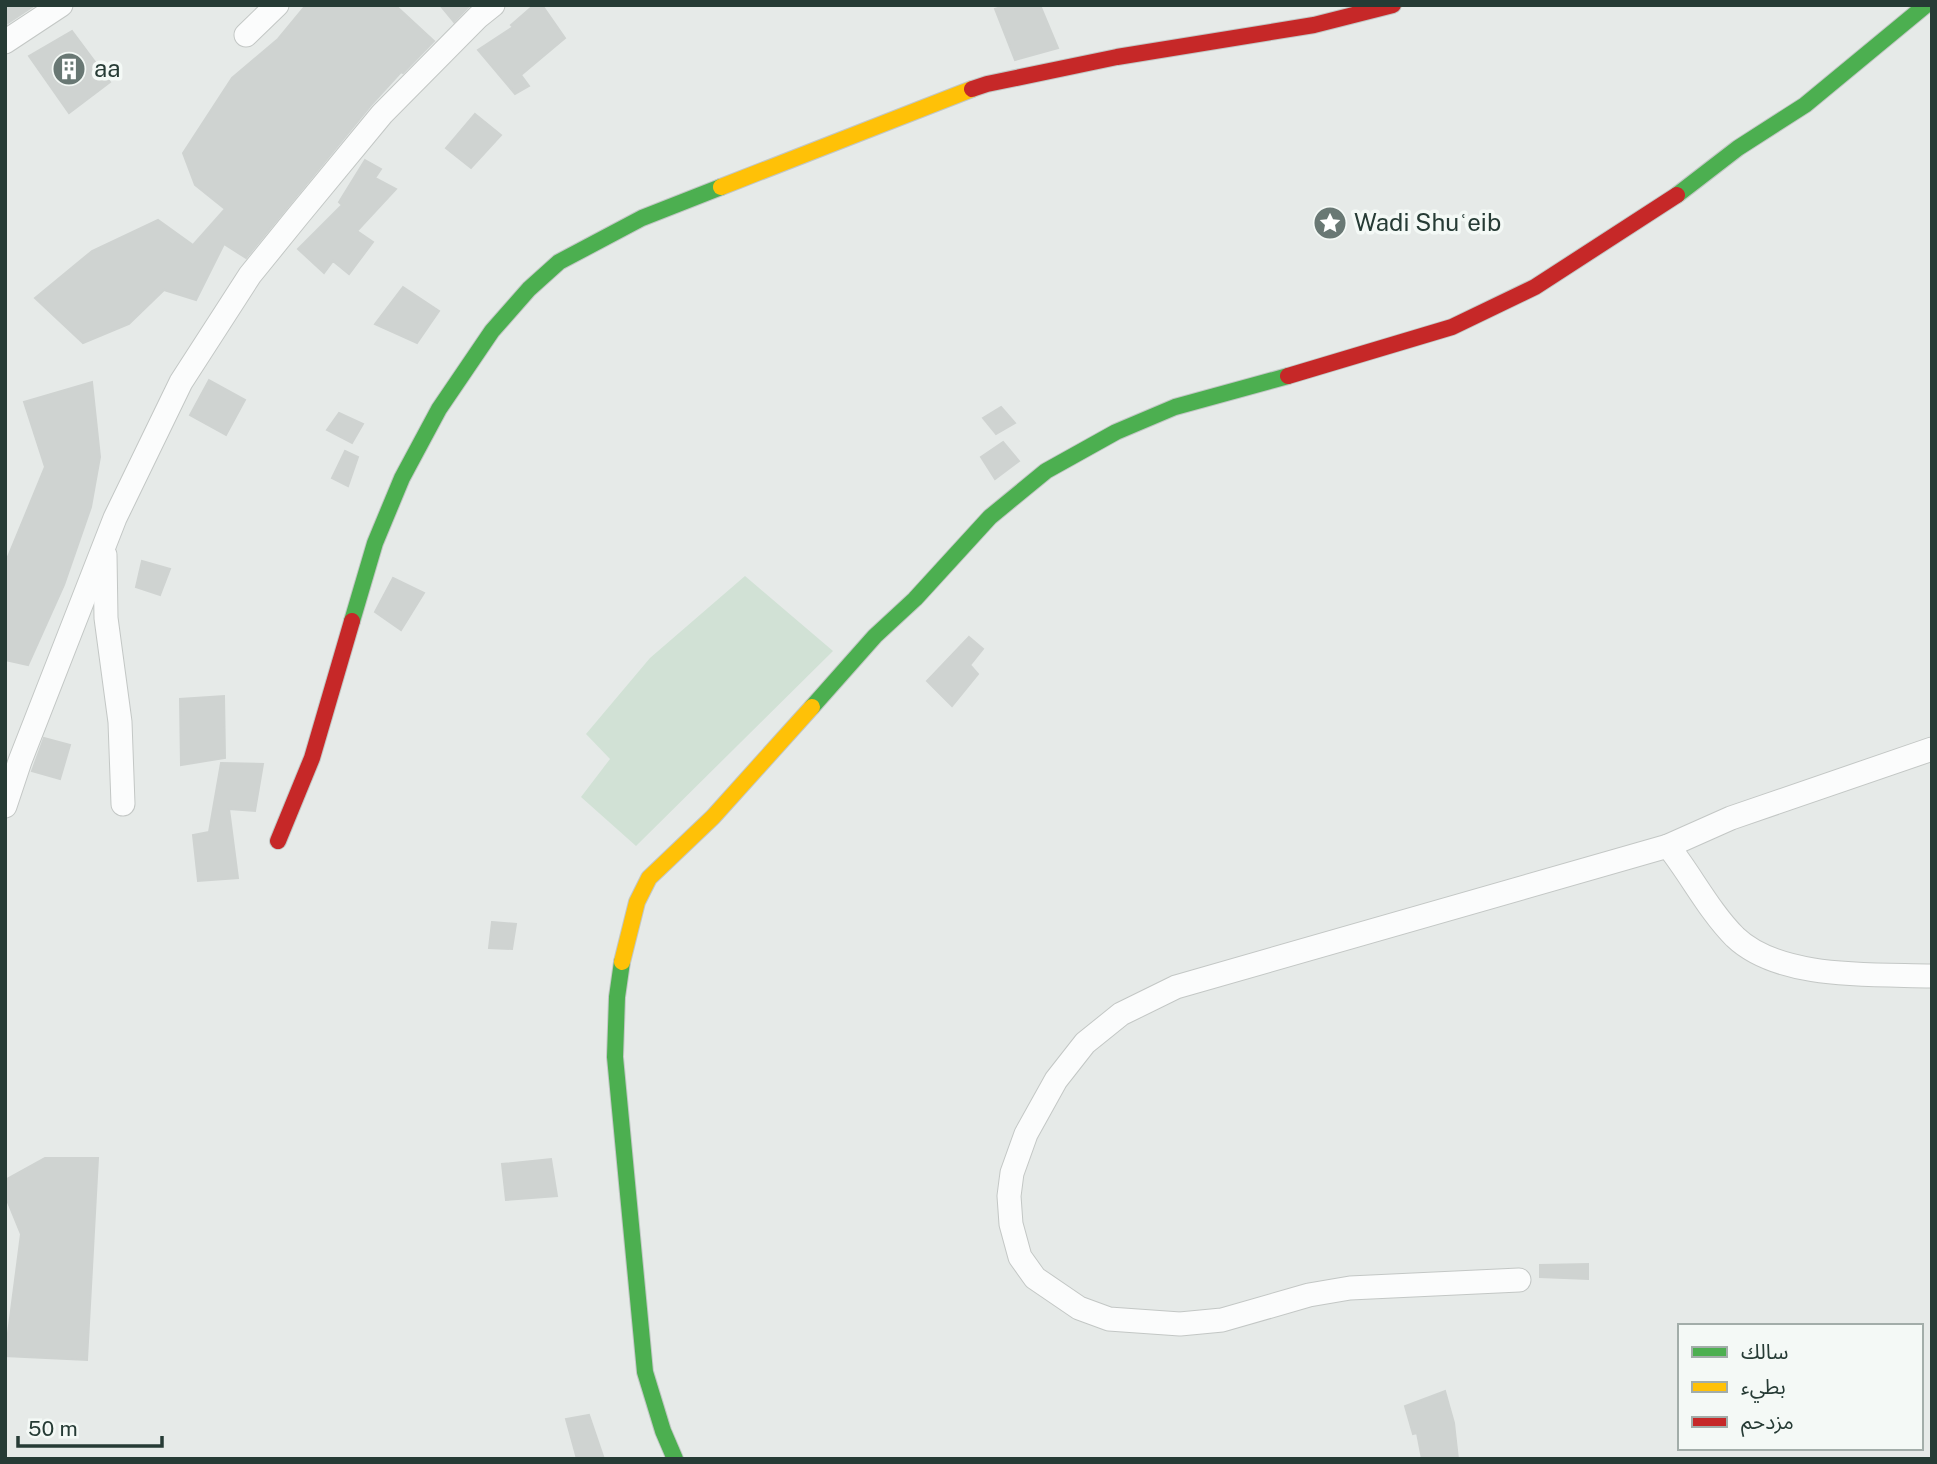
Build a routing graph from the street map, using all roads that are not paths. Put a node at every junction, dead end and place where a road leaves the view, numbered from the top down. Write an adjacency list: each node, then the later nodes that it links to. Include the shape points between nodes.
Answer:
1 (61, 5): 7 (street)
2 (277, 5): 6 (street)
3 (493, 5): 8 (street, via 382,114 250,275 181,382)
4 (1393, 5): 12 (main road, via 1314,24 987,84 642,218 559,262 492,331 439,409 401,478 375,543 312,758)
5 (1926, 5): 16 (main road, via 1805,105 1535,288 1452,327 1175,407 1116,432 1046,471 990,517 875,636 713,817 649,878 624,950 615,1057 645,1371)
6 (246, 35)
7 (5, 42)
8 (105, 545): 10 (street); 11 (street)
9 (1932, 749): 13 (street, via 1731,818)
10 (123, 804)
11 (5, 806)
12 (278, 841)
13 (1668, 846): 14 (street, via 1734,935 1766,958 1808,969); 15 (street, via 1176,986 1139,1003 1094,1035 1069,1062 1026,1134 1012,1173 1011,1224 1020,1257 1035,1278 1079,1308 1109,1318 1180,1324 1250,1313 1309,1294 1350,1288)
14 (1932, 976)
15 (1519, 1280)
16 (675, 1459)

